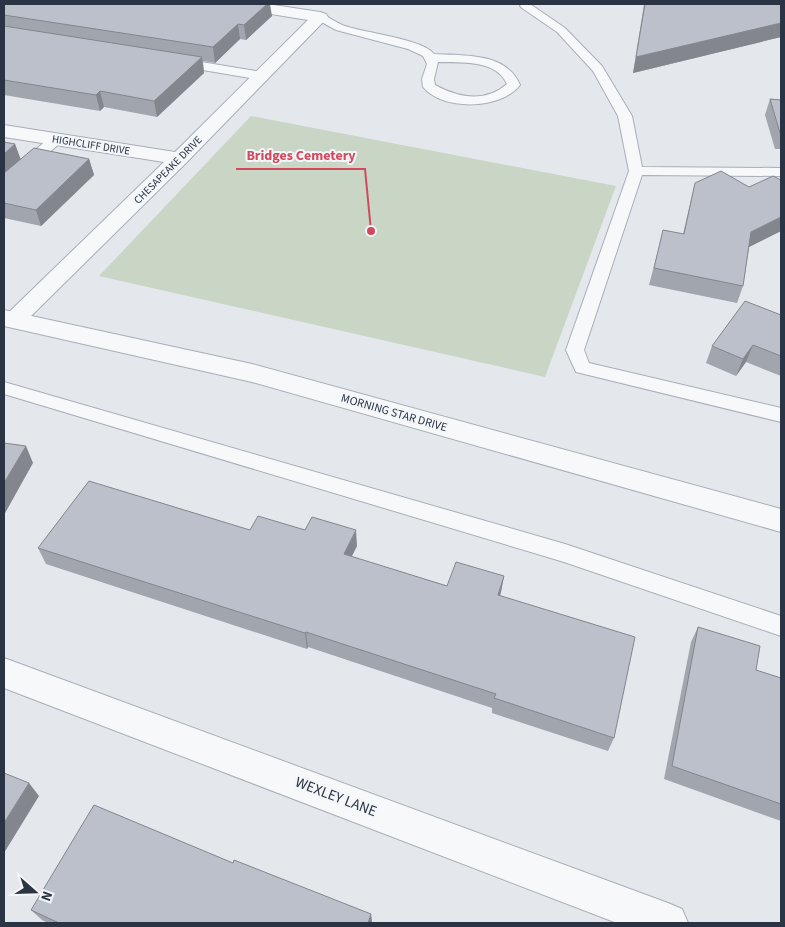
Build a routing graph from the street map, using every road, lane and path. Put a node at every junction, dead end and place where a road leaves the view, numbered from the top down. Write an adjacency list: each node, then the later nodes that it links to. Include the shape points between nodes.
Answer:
1 (240, 4): 3 (street)
2 (526, 4): 10 (lane, via 561,30 598,69 625,116)
3 (320, 17): 4 (lane, via 340,28 412,46); 6 (street, CHESAPEAKE DRIVE)
4 (431, 58): 4 (lane, via 433,64 428,88 441,96 466,101 489,100 506,94 514,85 512,76 503,68 488,63)
5 (166, 60): 6 (lane)
6 (262, 76): 9 (street, CHESAPEAKE DRIVE)
7 (4, 131): 8 (street, HIGHCLIFF DRIVE)
8 (56, 140): 9 (street, HIGHCLIFF DRIVE); 12 (lane)
9 (179, 159): 13 (street, CHESAPEAKE DRIVE)
10 (636, 171): 11 (lane); 15 (lane, via 574,350 582,368)
11 (781, 172)
12 (4, 185)
13 (9, 319): 16 (street, MORNING STAR DRIVE, via 252,373)
14 (4, 388): 17 (lane, via 565,553)
15 (781, 415)
16 (781, 521)
17 (781, 626)
18 (4, 673): 19 (street, WEXLEY LANE)
19 (668, 923)

